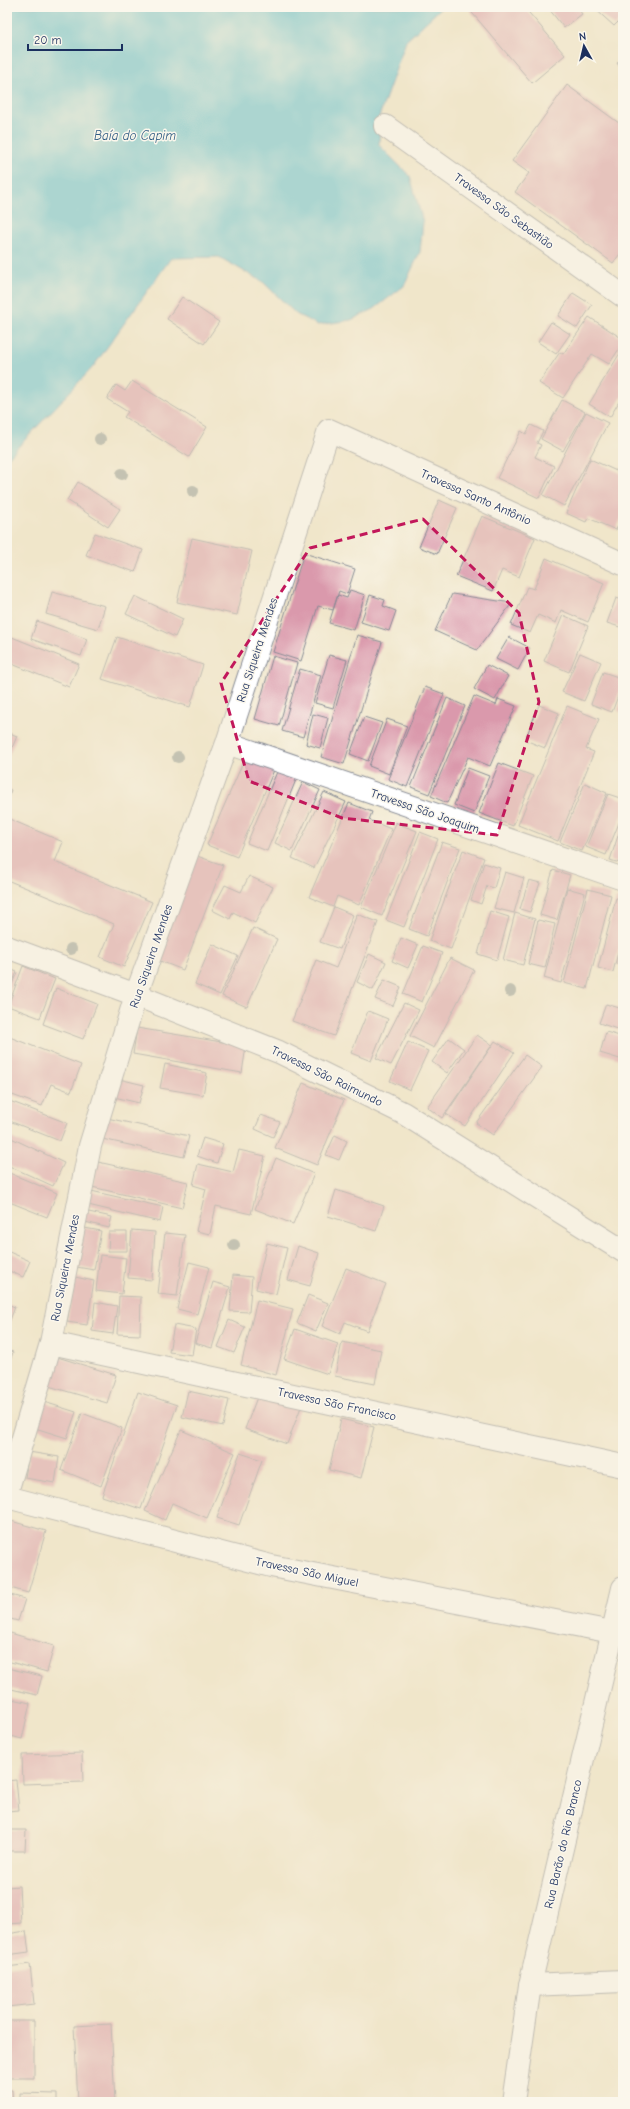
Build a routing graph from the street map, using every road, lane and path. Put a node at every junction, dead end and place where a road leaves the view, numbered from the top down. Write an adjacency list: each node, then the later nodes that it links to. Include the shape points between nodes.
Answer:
1 (385, 126): 2 (street, Travessa São Sebastião)
2 (623, 296)
3 (329, 430): 4 (street, Travessa Santo Antônio); 5 (street, Rua Siqueira Mendes)
4 (623, 564)
5 (228, 743): 6 (street, Travessa São Joaquim); 8 (street, Rua Siqueira Mendes)
6 (623, 878)
7 (7, 947): 8 (street, Travessa São Raimundo)
8 (136, 995): 9 (street, Travessa São Raimundo, via 279,1052 403,1113); 10 (street, Rua Siqueira Mendes, via 90,1146)
9 (623, 1251)
10 (50, 1343): 11 (street, Travessa São Francisco); 12 (street, Rua Siqueira Mendes)
11 (623, 1466)
12 (7, 1492)
13 (7, 1497): 15 (street, Travessa São Miguel, via 271,1566)
14 (623, 1588): 15 (street, Rua Barão do Rio Branco)
15 (617, 1632): 17 (street, Rua Barão do Rio Branco)
16 (623, 1981): 17 (street)
17 (530, 1986): 18 (street, Rua Barão do Rio Branco)
18 (513, 2102)

